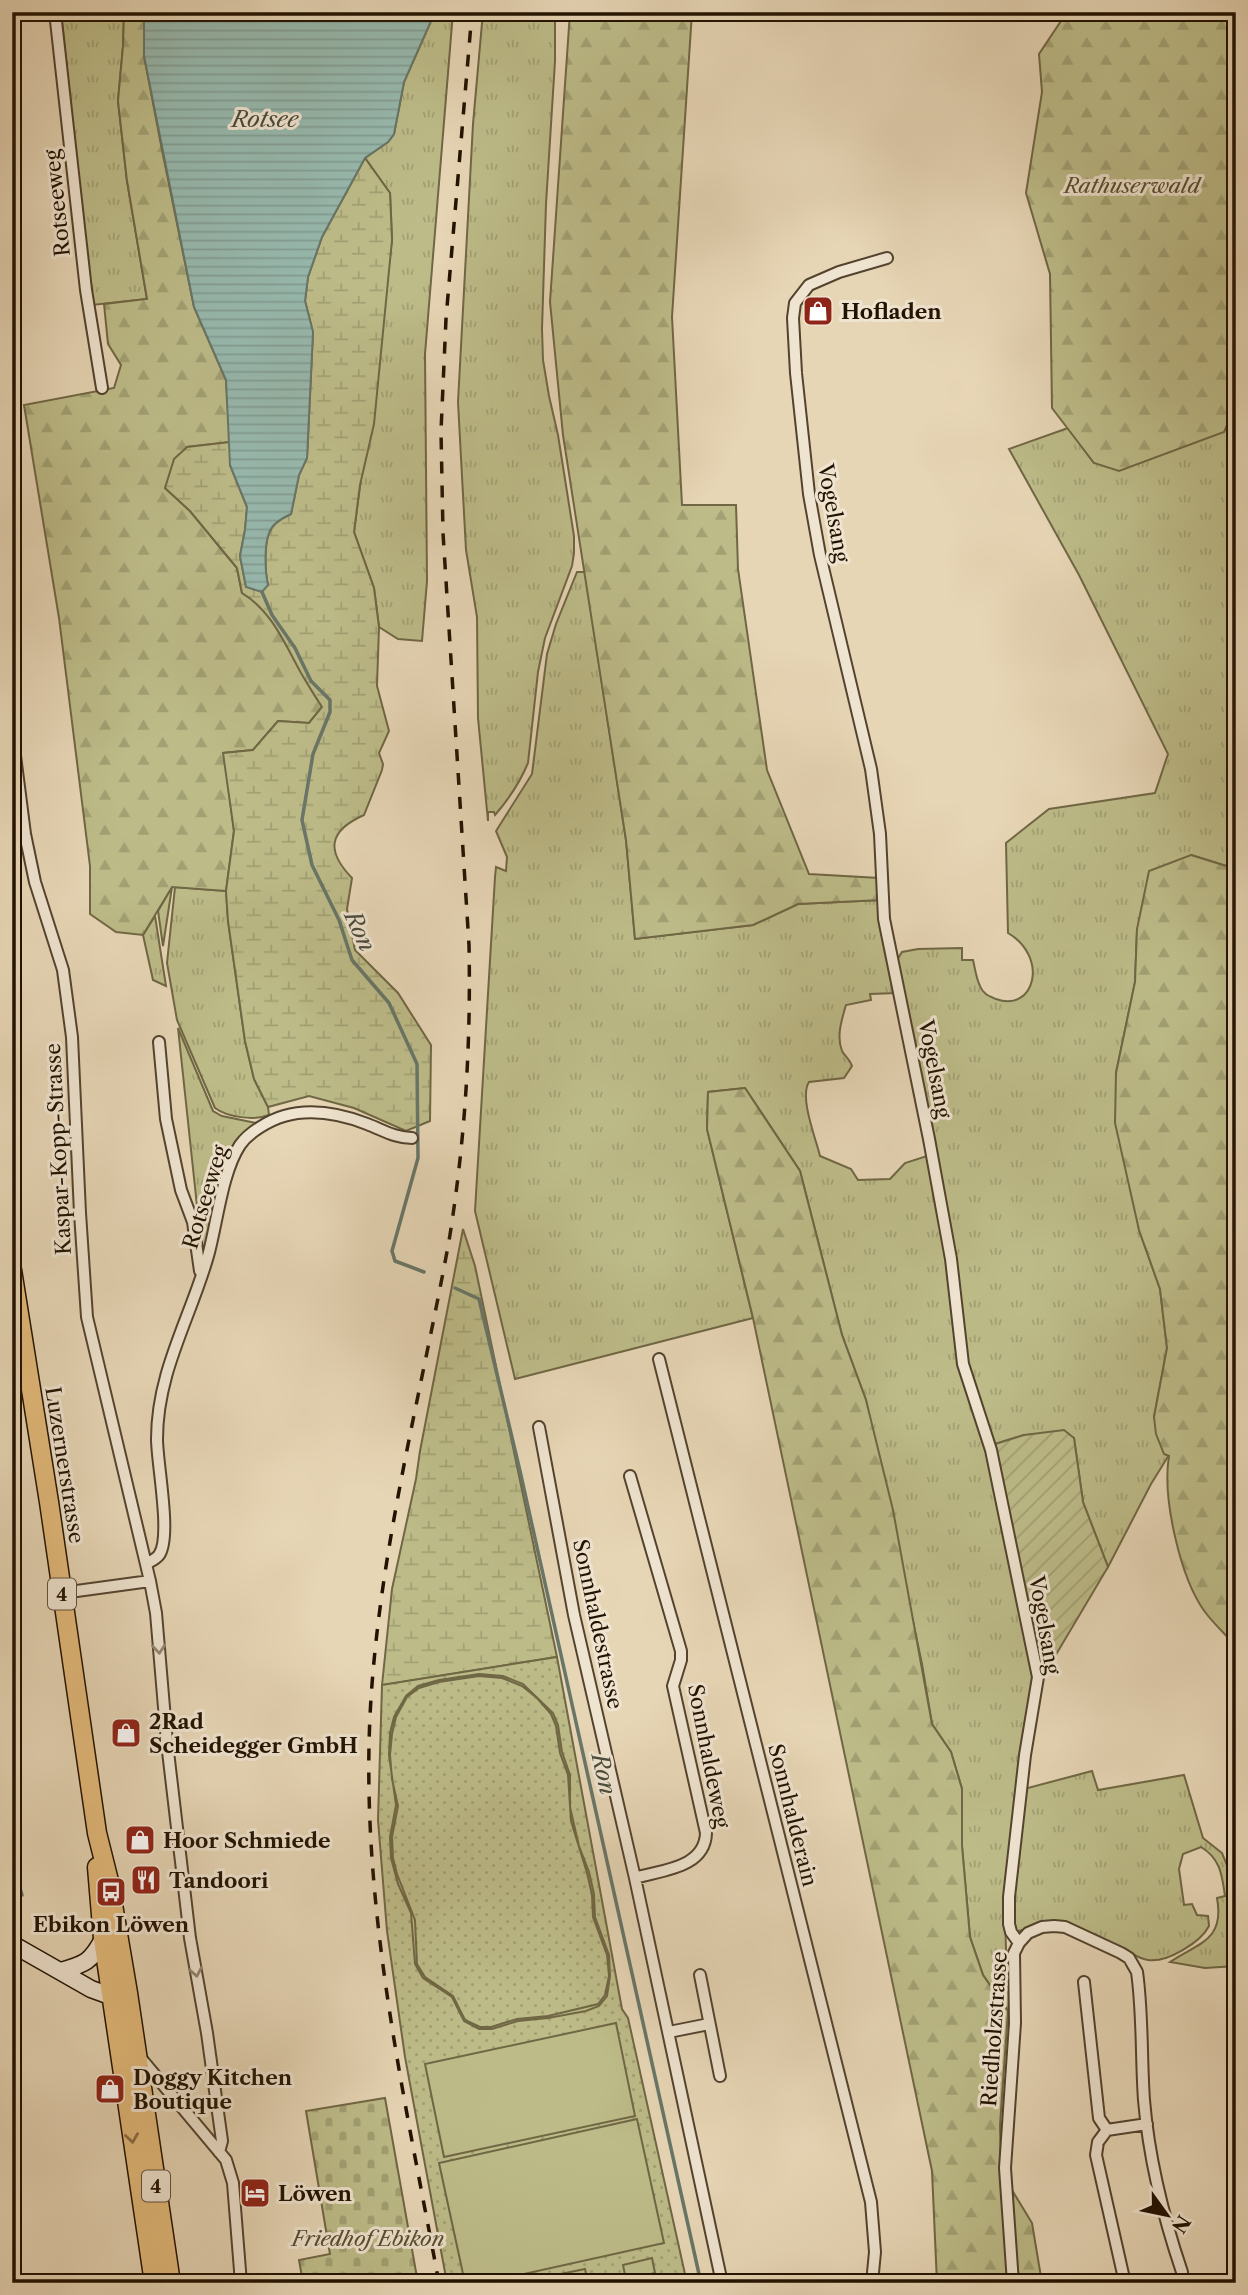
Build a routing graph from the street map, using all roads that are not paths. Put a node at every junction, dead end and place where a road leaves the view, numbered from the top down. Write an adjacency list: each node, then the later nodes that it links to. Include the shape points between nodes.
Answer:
1 (55, 12): 3 (street, Rotseeweg, via 86,290)
2 (887, 258): 19 (street, Vogelsang, via 809,285 795,303 793,334 809,494 871,769 884,919 948,1246 963,1364 991,1450 1038,1677 1009,1897 1009,1924)
3 (102, 388)
4 (12, 732): 13 (street, Kaspar-Kopp-Strasse, via 25,834 63,970 72,1037 87,1317)
5 (159, 1042): 8 (street, Rotseeweg, via 166,1119 193,1222)
6 (412, 1138): 8 (street, Rotseeweg, via 316,1112 282,1116 252,1133 242,1142 230,1168)
7 (12, 1270): 9 (main road, Luzernerstrasse / 4)
8 (200, 1278): 13 (street, Rotseeweg, via 162,1387 157,1439 164,1536 158,1558)
9 (16, 1331): 15 (main road, Luzernerstrasse / 4)
10 (659, 1359): 37 (street, Sonnhalderain, via 871,2202)
11 (539, 1427): 17 (street, Sonnhaldestrasse, via 574,1615)
12 (630, 1476): 17 (street, Sonnhaldeweg, via 681,1651 673,1686 706,1833 702,1851 691,1862)
13 (146, 1563): 14 (street, Kaspar-Kopp-Strasse)
14 (150, 1581): 15 (street); 31 (street, Kaspar-Kopp-Strasse, one-way to 31, via 190,1938 222,2141)
15 (62, 1593): 16 (main road, Luzernerstrasse / 4)
16 (97, 1833): 18 (main road, 4); 24 (main road, 4, via 109,1881)
17 (635, 1878): 26 (street, Sonnhaldestrasse)
18 (103, 1939): 21 (main road, via 88,1962); 24 (main road, 4)
19 (1019, 1943): 29 (street, Riedholzstrasse, via 1042,1927 1065,1927 1121,1953 1134,1964 1140,1990); 38 (street, Riedholzstrasse, via 1014,1953 1015,2023 1005,2168)
20 (12, 1944): 21 (main road)
21 (61, 1971): 24 (main road, via 91,1989)
22 (700, 1975): 25 (street)
23 (1084, 1982): 30 (street, via 1099,2118)
24 (121, 1995): 27 (main road, 4); 33 (main road, 4, one-way to 33)
25 (709, 2024): 26 (street); 28 (street)
26 (669, 2032): 36 (street, Sonnhaldestrasse)
27 (137, 2054): 31 (street); 34 (main road, 4)
28 (720, 2076)
29 (1147, 2124): 30 (street); 32 (street, via 1165,2222)
30 (1107, 2130): 39 (street, via 1096,2155)
31 (219, 2151): 35 (street, via 231,2172)
32 (1182, 2272)
33 (154, 2283)
34 (171, 2283)
35 (241, 2283)
36 (722, 2283)
37 (872, 2283)
38 (1013, 2283)
39 (1125, 2283)

